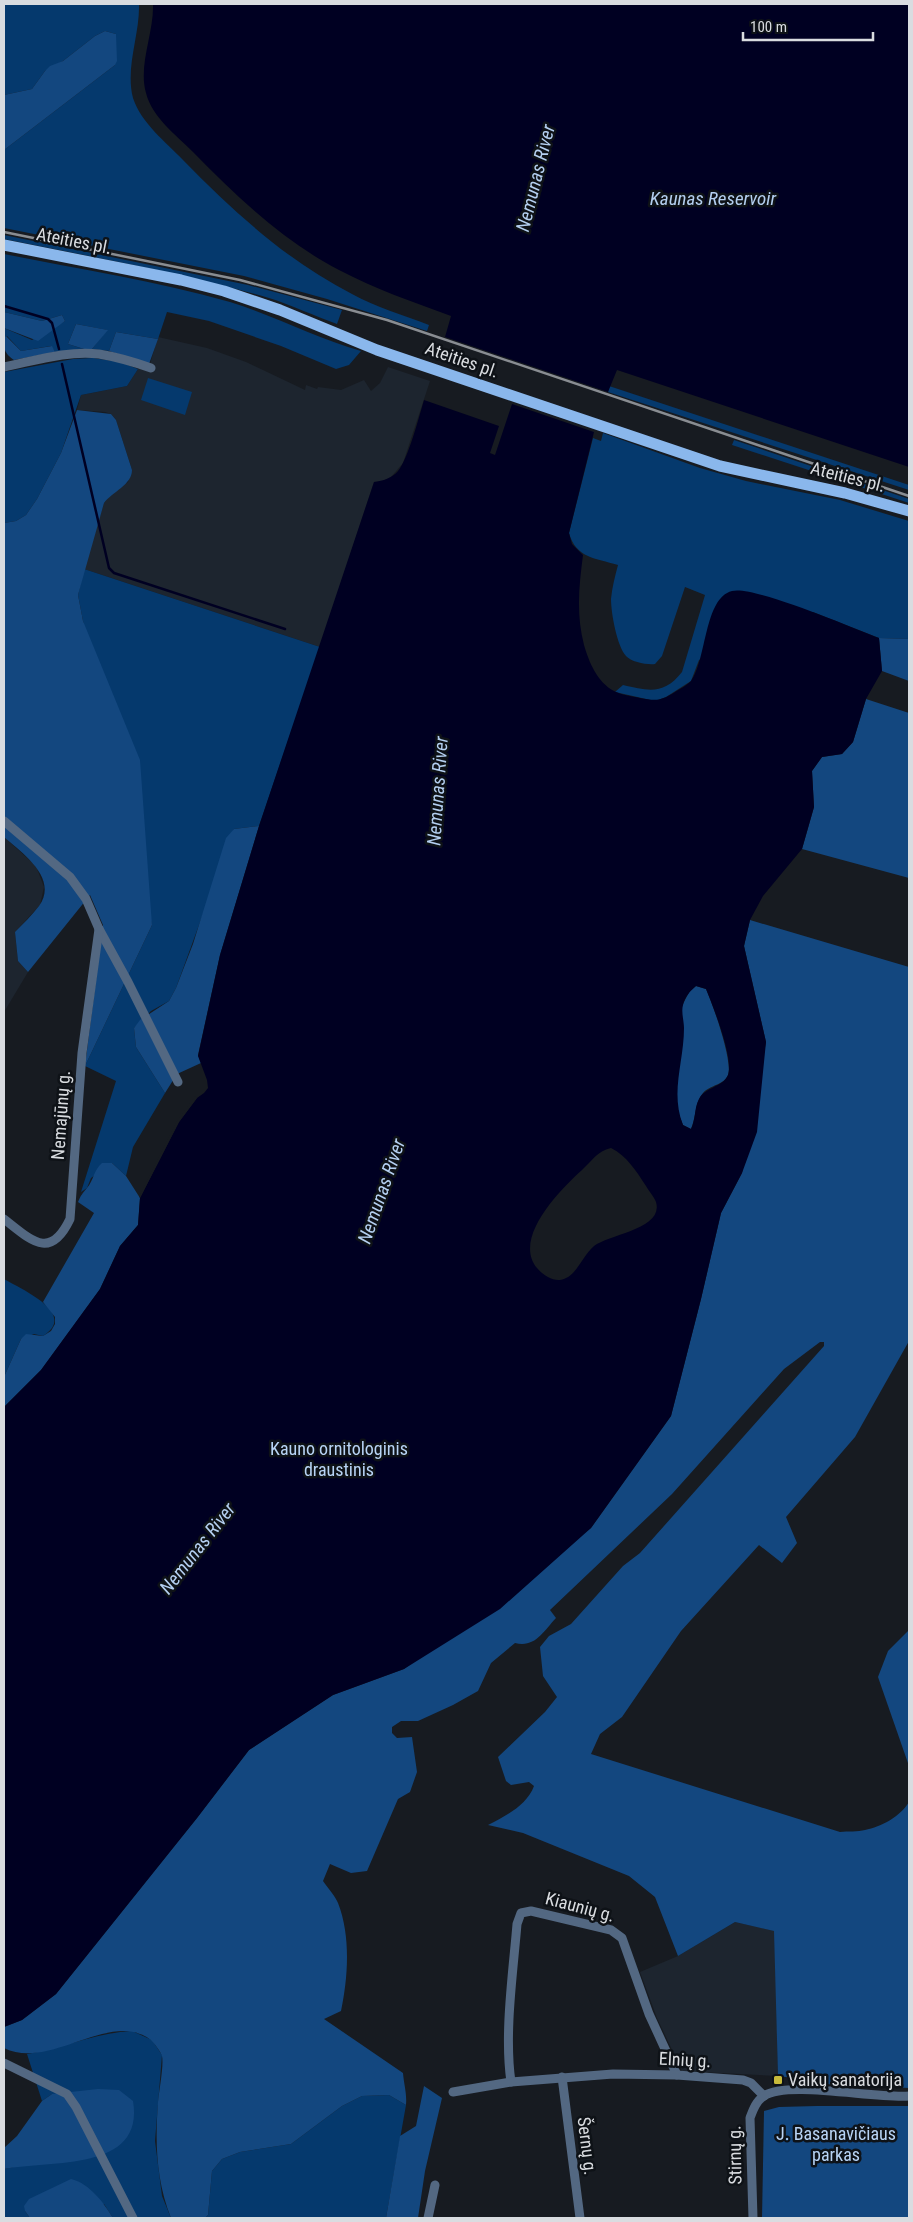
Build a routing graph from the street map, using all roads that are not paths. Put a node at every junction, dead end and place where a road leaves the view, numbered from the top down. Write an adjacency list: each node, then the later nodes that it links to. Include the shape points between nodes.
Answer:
1 (4, 245): 4 (main road, Ateities pl., via 202,285 280,310 377,350 720,466 845,492)
2 (4, 367): 3 (street, via 53,357 97,354)
3 (152, 368)
4 (909, 511)
5 (4, 820): 6 (street, via 70,878 86,899)
6 (99, 929): 7 (street); 8 (street, Nemajūnų g., via 82,1053 70,1219 63,1234 50,1243 32,1240)
7 (178, 1082)
8 (4, 1219)
9 (4, 2063): 17 (street, via 67,2094)
10 (676, 2075): 11 (street, Elnių g.); 12 (street, Kiaunių g., via 661,2045 622,1938 611,1930 531,1911 521,1913 517,1924 510,2026); 14 (street, Elnių g., via 743,2080)
11 (562, 2077): 12 (street, Elnių g.); 19 (street, Šernų g.)
12 (512, 2082): 13 (street, Elnių g.)
13 (454, 2092)
14 (764, 2096): 15 (street, via 778,2090 795,2090); 20 (street, Stirnų g., via 754,2107 750,2118)
15 (909, 2096)
16 (435, 2184): 18 (street)
17 (133, 2218)
18 (428, 2218)
19 (580, 2218)
20 (753, 2218)

